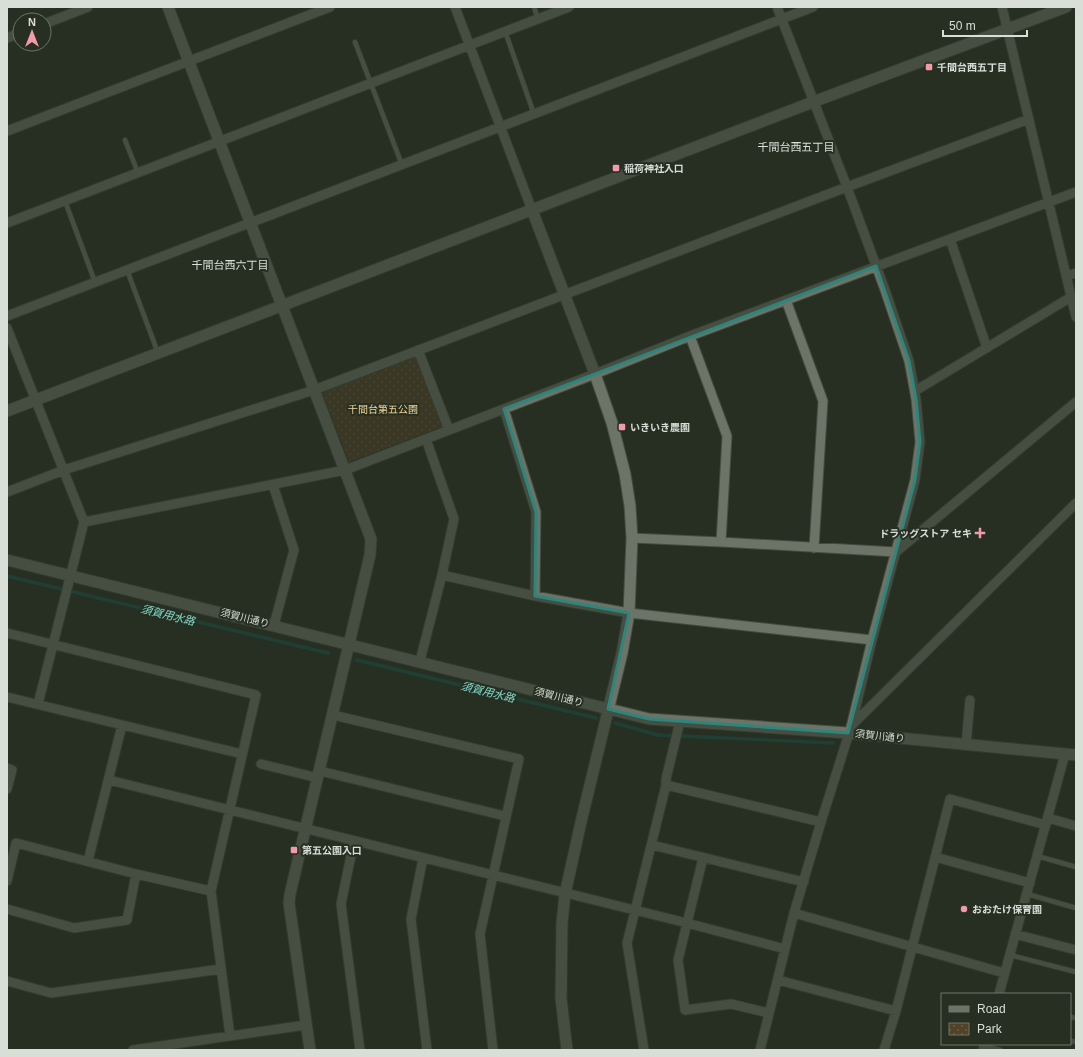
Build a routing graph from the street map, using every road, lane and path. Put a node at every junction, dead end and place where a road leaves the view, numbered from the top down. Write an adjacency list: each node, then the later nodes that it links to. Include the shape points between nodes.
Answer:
1 (88, 7): 13 (street)
2 (168, 7): 18 (street)
3 (330, 7): 18 (street)
4 (455, 7): 17 (street)
5 (534, 7): 11 (lane)
6 (568, 7): 11 (street)
7 (777, 7): 12 (street)
8 (813, 7): 12 (street)
9 (1002, 7): 14 (street)
10 (1066, 7): 14 (street)
11 (538, 19): 15 (street)
12 (781, 19): 20 (street); 21 (street)
13 (52, 21)
14 (1008, 29): 20 (street); 22 (street)
15 (505, 31): 17 (street); 21 (lane)
16 (355, 42): 19 (lane)
17 (469, 45): 19 (street); 23 (street)
18 (188, 62): 24 (street); 26 (street)
19 (371, 83): 26 (street); 27 (lane)
20 (813, 102): 29 (street); 33 (street)
21 (534, 114): 23 (street)
22 (1029, 119): 29 (street); 32 (street)
23 (500, 127): 27 (street); 33 (street)
24 (7, 131)
25 (125, 140): 28 (lane)
26 (219, 142): 28 (street); 35 (street)
27 (402, 165): 35 (street)
28 (138, 173): 31 (street)
29 (847, 187): 37 (street); 42 (street)
30 (1076, 192): 32 (street)
31 (65, 201): 34 (street); 41 (lane)
32 (1048, 202): 36 (street); 40 (street)
33 (532, 210): 42 (street); 45 (street)
34 (7, 223)
35 (250, 223): 38 (street); 45 (street)
36 (950, 239): 37 (street); 50 (street)
37 (876, 266): 44 (street); 55 (street, via 908,361)
38 (127, 270): 41 (street); 52 (lane)
39 (1076, 273): 40 (street)
40 (1066, 276): 43 (street)
41 (95, 282): 46 (street)
42 (565, 294): 51 (street); 53 (street)
43 (1071, 297): 47 (street); 50 (street)
44 (786, 300): 49 (street); 70 (street, via 823,401)
45 (282, 306): 52 (street); 54 (street)
46 (7, 316)
47 (1076, 317)
48 (7, 328): 56 (street)
49 (690, 336): 53 (street); 69 (street, via 727,436)
50 (987, 348): 55 (street)
51 (418, 350): 54 (street); 60 (street)
52 (158, 353): 56 (street)
53 (595, 374): 58 (street); 68 (street, via 612,423 625,474)
54 (314, 390): 62 (street); 63 (street)
55 (915, 391): 71 (street, via 920,442 915,480)
56 (36, 400): 59 (street); 62 (street)
57 (1076, 402): 71 (street)
58 (504, 409): 60 (street); 75 (street, via 536,512)
59 (7, 411)
60 (449, 430): 61 (street)
61 (426, 439): 63 (street); 73 (street, via 454,519)
62 (64, 470): 65 (street); 67 (street)
63 (345, 470): 64 (street); 81 (street, via 371,539 370,555)
64 (273, 485): 67 (street); 77 (street, via 294,550)
65 (7, 492)
66 (1076, 503): 90 (street)
67 (84, 522): 74 (street)
68 (632, 538): 69 (street); 76 (street)
69 (721, 542): 70 (street)
70 (814, 548): 71 (street)
71 (896, 552): 79 (street)
72 (7, 560): 74 (street, 須賀川通り)
73 (442, 575): 75 (street); 82 (street)
74 (71, 576): 77 (street, 須賀川通り); 80 (street)
75 (534, 596): 76 (street)
76 (629, 613): 79 (street); 86 (street)
77 (274, 625): 81 (street, 須賀川通り)
78 (7, 633): 80 (street)
79 (872, 640): 90 (street)
80 (54, 644): 85 (street); 92 (street, via 256,695)
81 (349, 644): 82 (street, 須賀川通り); 87 (street)
82 (420, 661): 86 (street, 須賀川通り)
83 (7, 697): 85 (street)
84 (970, 700): 91 (street)
85 (38, 704): 89 (street)
86 (608, 709): 88 (street, 須賀川通り, via 649,719); 120 (street)
87 (332, 715): 96 (street); 101 (street, via 519,759)
88 (680, 721): 90 (street, 須賀川通り); 98 (street)
89 (122, 725): 92 (street); 97 (street)
90 (849, 730): 91 (street, 須賀川通り); 102 (street)
91 (966, 745): 93 (street, 須賀川通り)
92 (242, 754): 100 (street)
93 (1071, 755): 103 (street)
94 (261, 764): 96 (street)
95 (7, 768): 99 (street, via 12,770)
96 (319, 775): 101 (street); 105 (street)
97 (108, 780): 100 (street); 112 (street)
98 (666, 785): 102 (street); 107 (street)
99 (7, 789)
100 (230, 810): 105 (street); 119 (street)
101 (505, 816): 115 (street)
102 (821, 822): 117 (street)
103 (1047, 822): 104 (street); 108 (street); 109 (street, via 950,799)
104 (1076, 826)
105 (306, 829): 106 (street); 140 (street, via 289,903)
106 (354, 841): 110 (street); 145 (street, via 341,904)
107 (652, 844): 111 (street); 124 (street)
108 (1037, 856): 113 (lane); 118 (street)
109 (935, 857): 118 (street); 128 (street)
110 (423, 858): 115 (street); 146 (street, via 411,919)
111 (703, 858): 117 (street); 126 (street)
112 (88, 861): 114 (street); 116 (street, via 16,843)
113 (1076, 868)
114 (136, 874): 119 (street); 123 (street, via 127,920 74,928)
115 (492, 875): 120 (street); 147 (street, via 480,934)
116 (7, 881)
117 (804, 882): 125 (street)
118 (1030, 883): 121 (street)
119 (211, 891): 132 (street)
120 (566, 894): 124 (street); 148 (street, via 562,923 561,998)
121 (1026, 894): 122 (lane); 127 (street)
122 (1076, 908)
123 (7, 909)
124 (635, 910): 126 (street); 149 (street, via 627,943)
125 (794, 913): 128 (street); 129 (street)
126 (687, 923): 129 (street); 139 (street, via 678,960 685,1010 732,1004)
127 (1016, 934): 130 (street); 131 (street)
128 (912, 947): 134 (street); 138 (street)
129 (785, 949): 135 (street)
130 (1076, 950)
131 (1010, 955): 133 (lane); 134 (street)
132 (221, 969): 136 (street, via 50,993); 141 (street)
133 (1076, 972)
134 (1004, 973): 137 (street)
135 (778, 980): 138 (street); 139 (street)
136 (7, 981)
137 (999, 993)
138 (896, 1011): 151 (street)
139 (769, 1013): 150 (street)
140 (306, 1025): 141 (street); 144 (street)
141 (230, 1036): 143 (street)
142 (984, 1047): 152 (lane)
143 (133, 1050)
144 (310, 1050)
145 (360, 1050)
146 (427, 1050)
147 (493, 1050)
148 (567, 1050)
149 (644, 1050)
150 (760, 1050)
151 (884, 1050)
152 (1000, 1050)

